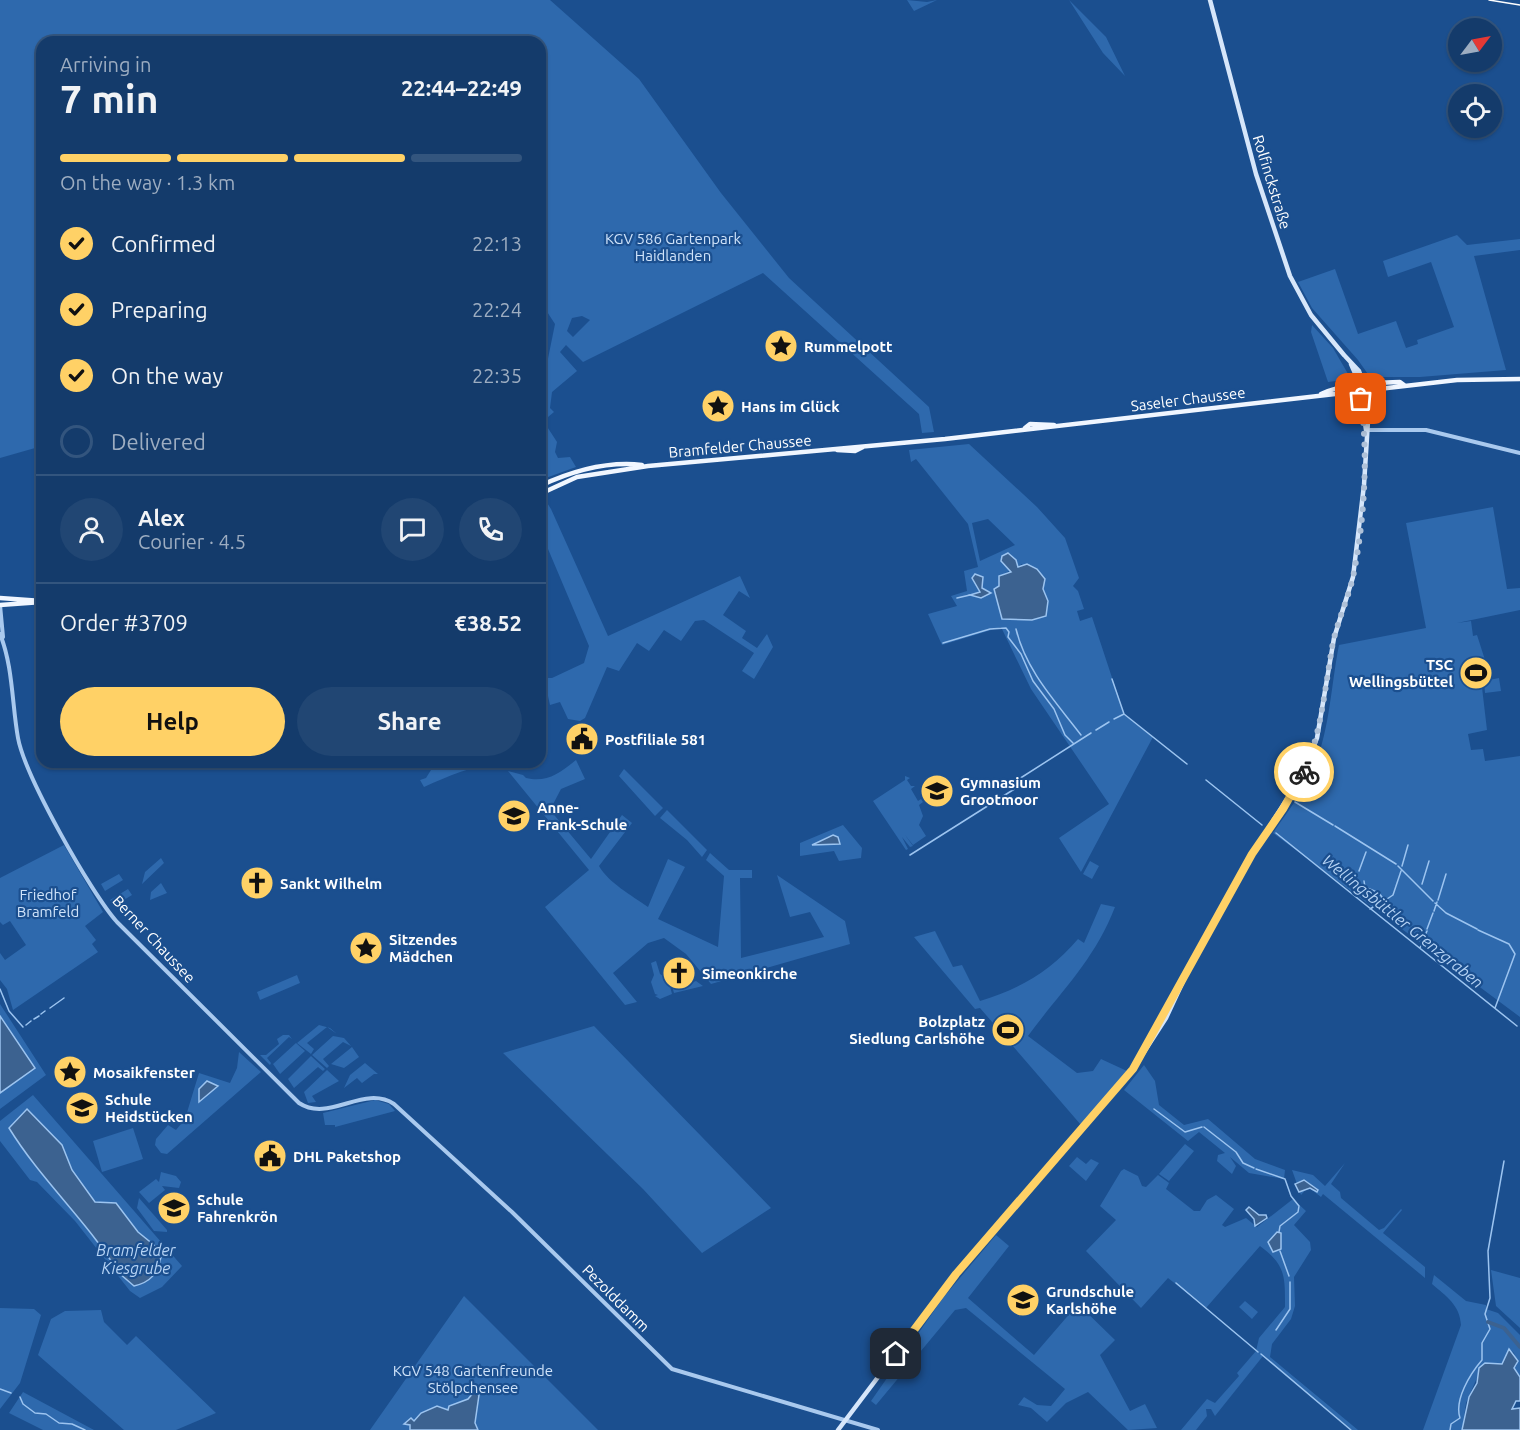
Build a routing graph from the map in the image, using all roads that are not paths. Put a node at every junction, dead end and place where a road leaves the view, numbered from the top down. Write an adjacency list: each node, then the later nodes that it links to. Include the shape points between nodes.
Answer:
1 (1210, 0): 3 (main road, Rolfinckstraße, via 1256,174 1288,272 1311,315 1344,355)
2 (1520, 379): 4 (main road, Saseler Chaussee)
3 (1362, 385): 4 (main road, Saseler Chaussee); 5 (main road, Rolfinckstraße); 6 (main road, Saseler Chaussee)
4 (1404, 385): 5 (main road, Saseler Chaussee)
5 (1363, 392): 6 (main road, Saseler Chaussee); 7 (main road, Rolfinckstraße)
6 (1321, 394): 8 (main road, Saseler Chaussee)
7 (1366, 430): 9 (street, via 1426,430); 20 (main road, Rolfinckstraße, via 1354,571 1335,632 1317,738 1297,785 1247,862 1148,1045 1124,1080 956,1274)
8 (955, 438): 10 (main road, Bramfelder Chaussee)
9 (1520, 453)
10 (608, 469): 11 (main road, Bramfelder Chaussee, via 572,473); 12 (main road, Bramfelder Chaussee, via 573,478)
11 (546, 484)
12 (546, 491)
13 (0, 598): 14 (main road)
14 (36, 601)
15 (36, 602): 16 (main road)
16 (0, 605): 18 (street, Berner Chaussee)
17 (0, 634): 18 (street, Berner Chaussee)
18 (3, 641): 19 (street, Berner Chaussee, via 25,760 108,911 295,1099 316,1110)
19 (384, 1098): 20 (street, Pezolddamm, via 504,1204 672,1370)
20 (846, 1420): 21 (main road, Rolfinckstraße); 22 (street, Pezolddamm)
21 (838, 1430)
22 (878, 1430)

